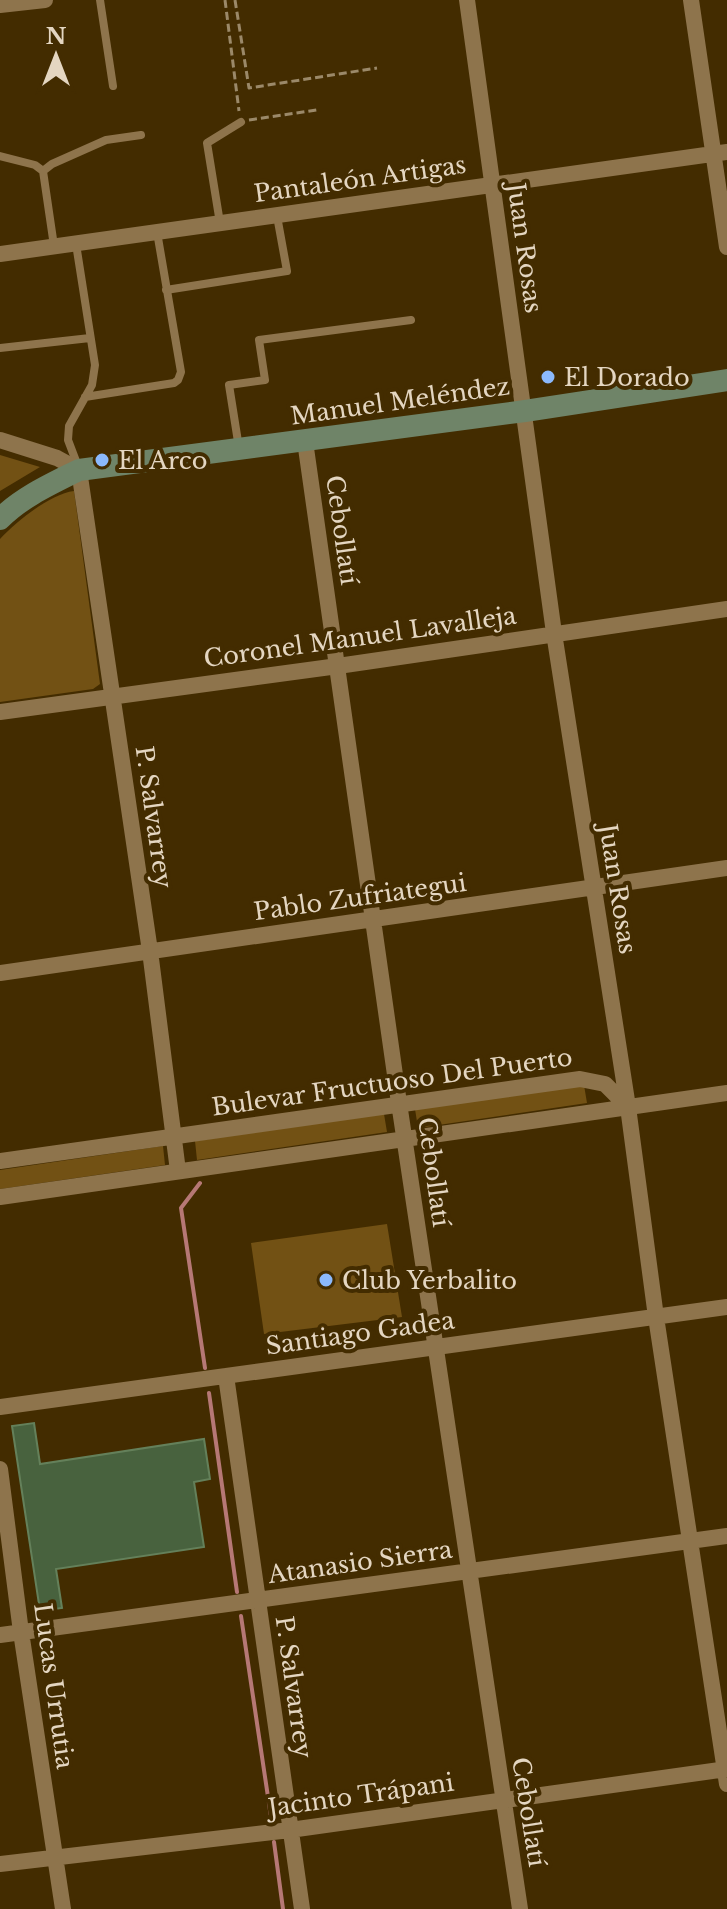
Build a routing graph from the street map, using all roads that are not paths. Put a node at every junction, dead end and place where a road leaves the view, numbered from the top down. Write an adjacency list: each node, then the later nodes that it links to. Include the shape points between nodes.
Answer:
1 (45, 0): 5 (street)
2 (100, 0): 6 (lane)
3 (467, 0): 12 (street, Juan Rosas)
4 (691, 0): 9 (street)
5 (6, 3)
6 (113, 86)
7 (241, 122): 14 (lane, via 207,143)
8 (141, 135): 11 (lane, via 106,140)
9 (720, 153): 12 (street, Pantaleón Artigas); 18 (street)
10 (0, 156): 11 (lane)
11 (43, 171): 17 (lane)
12 (492, 185): 13 (street, Pantaleón Artigas); 26 (street, Juan Rosas)
13 (277, 215): 14 (street, Pantaleón Artigas); 20 (lane, via 287,271)
14 (220, 223): 15 (street, Pantaleón Artigas)
15 (157, 232): 16 (street, Pantaleón Artigas); 20 (lane)
16 (76, 244): 17 (street, Pantaleón Artigas); 22 (lane)
17 (54, 247): 19 (street, Pantaleón Artigas)
18 (727, 247)
19 (0, 254)
20 (166, 290): 25 (lane, via 181,372 178,380)
21 (411, 320): 29 (lane, via 259,340 265,380 229,385)
22 (90, 338): 23 (lane); 25 (lane, via 94,377)
23 (0, 348)
24 (727, 380): 26 (street, Manuel Meléndez)
25 (85, 397): 30 (lane, via 69,426 68,440)
26 (525, 411): 28 (street, Manuel Meléndez); 33 (street, Juan Rosas)
27 (0, 440): 30 (street)
28 (305, 441): 29 (street, Manuel Meléndez); 34 (street, Cebollatí)
29 (239, 449): 30 (street, Manuel Meléndez)
30 (79, 470): 31 (street, Manuel Meléndez, via 42,488); 35 (street, P. Salvarrey)
31 (0, 519)
32 (727, 609): 33 (street, Coronel Manuel Lavalleja)
33 (554, 633): 34 (street, Coronel Manuel Lavalleja); 38 (street, Juan Rosas)
34 (338, 666): 35 (street, Coronel Manuel Lavalleja); 39 (street, Cebollatí)
35 (112, 697): 36 (street, Coronel Manuel Lavalleja); 40 (street, P. Salvarrey)
36 (0, 712)
37 (727, 868): 38 (street, Pablo Zufriategui)
38 (594, 887): 39 (street, Pablo Zufriategui); 44 (street, Juan Rosas)
39 (374, 919): 40 (street, Pablo Zufriategui); 43 (street, Cebollatí)
40 (150, 951): 41 (street, Pablo Zufriategui); 45 (street, P. Salvarrey)
41 (0, 973)
42 (727, 1093): 44 (street)
43 (399, 1103): 44 (street, Bulevar Fructuoso Del Puerto, via 580,1079 605,1084); 45 (street, Bulevar Fructuoso Del Puerto); 46 (street, Cebollatí)
44 (628, 1107): 46 (street); 51 (street, Juan Rosas)
45 (173, 1136): 47 (street, Bulevar Fructuoso Del Puerto); 48 (street, P. Salvarrey)
46 (404, 1138): 48 (street); 52 (street, Cebollatí)
47 (0, 1161)
48 (178, 1171): 49 (street)
49 (0, 1197)
50 (727, 1307): 51 (street, Santiago Gadea)
51 (656, 1317): 52 (street, Santiago Gadea); 57 (street, Juan Rosas)
52 (435, 1347): 53 (street, Santiago Gadea); 58 (street, Cebollatí)
53 (226, 1376): 54 (street, Santiago Gadea); 59 (street, P. Salvarrey)
54 (0, 1407)
55 (0, 1469): 60 (street, Lucas Urrutia)
56 (727, 1536): 57 (street, Atanasio Sierra)
57 (689, 1541): 58 (street, Atanasio Sierra); 62 (street, Juan Rosas)
58 (468, 1572): 59 (street, Atanasio Sierra); 63 (street, Cebollatí)
59 (258, 1601): 60 (street, Atanasio Sierra); 64 (street, P. Salvarrey)
60 (21, 1632): 61 (street, Atanasio Sierra); 65 (street, Lucas Urrutia)
61 (0, 1635)
62 (726, 1774): 63 (street, Jacinto Trápani)
63 (503, 1800): 64 (street, Jacinto Trápani); 69 (street, Cebollatí)
64 (290, 1830): 65 (street, Jacinto Trápani); 68 (street, P. Salvarrey)
65 (55, 1857): 66 (street, Jacinto Trápani); 67 (street, Lucas Urrutia)
66 (0, 1864)
67 (63, 1909)
68 (302, 1909)
69 (520, 1909)

